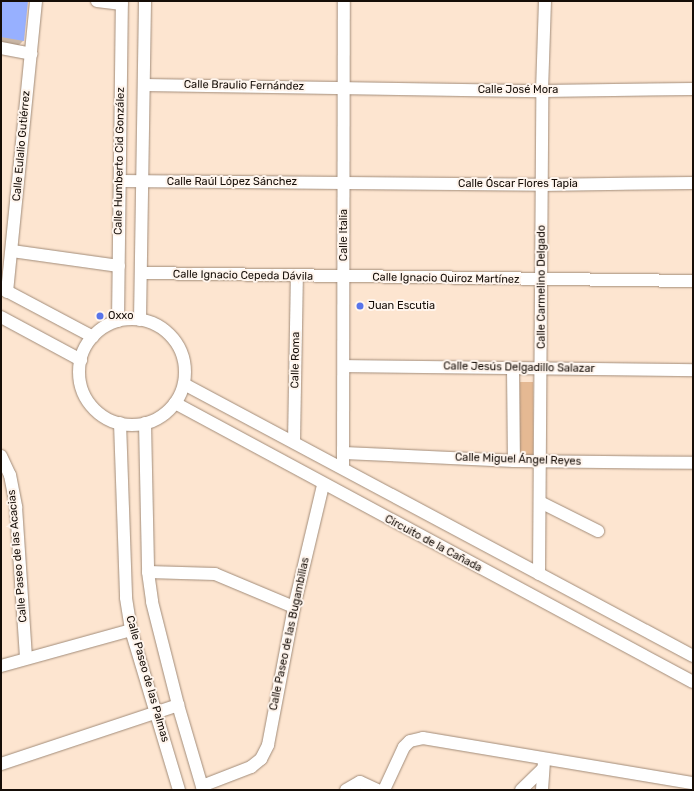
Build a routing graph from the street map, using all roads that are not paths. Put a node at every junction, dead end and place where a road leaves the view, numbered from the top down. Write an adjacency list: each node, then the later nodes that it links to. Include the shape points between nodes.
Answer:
1 (36, 1): 8 (street, Calle Eulalio Gutiérrez)
2 (97, 1): 6 (street)
3 (145, 1): 9 (street, Calle Humberto Cid González)
4 (344, 1): 10 (street, Calle Italia)
5 (545, 1): 12 (street, Calle Carmelino Delgado)
6 (122, 3): 13 (street, Calle Humberto Cid González)
7 (1, 48): 8 (street)
8 (31, 54): 18 (street, Calle Eulalio Gutiérrez)
9 (144, 85): 10 (street, Calle Braulio Fernández); 14 (street, Calle Humberto Cid González)
10 (344, 88): 12 (street, Calle José Mora); 15 (street, Calle Italia)
11 (693, 89): 12 (street, Calle José Mora)
12 (542, 91): 17 (street, Calle Carmelino Delgado)
13 (120, 181): 14 (street, Calle Raúl López Sánchez); 19 (street, Calle Humberto Cid González)
14 (142, 181): 15 (street, Calle Raúl López Sánchez); 20 (street, Calle Humberto Cid González)
15 (343, 183): 17 (street, Calle Óscar Flores Tapia); 22 (street, Calle Italia)
16 (693, 183): 17 (street, Calle Óscar Flores Tapia)
17 (541, 185): 23 (street, Calle Carmelino Delgado)
18 (12, 251): 19 (street); 25 (street, Calle Eulalio Gutiérrez)
19 (119, 266): 28 (street, Calle Humberto Cid González)
20 (141, 273): 21 (street, Calle Ignacio Cepeda Dávila); 27 (street, Calle Humberto Cid González)
21 (297, 277): 22 (street, Calle Ignacio Cepeda Dávila); 39 (street, Calle Roma)
22 (344, 278): 23 (street, Calle Ignacio Quiroz Martínez); 31 (street, Calle Italia)
23 (542, 281): 24 (street, Calle Ignacio Quiroz Martínez); 33 (street, Calle Carmelino Delgado)
24 (693, 281)
25 (4, 290): 29 (street)
26 (1, 317): 30 (street)
27 (140, 320): 28 (street); 35 (street, via 161,328 180,349 185,366)
28 (118, 322): 29 (street, via 104,327)
29 (93, 337): 30 (street)
30 (81, 360): 37 (street, via 83,392 100,414)
31 (344, 366): 32 (street, Calle Jesús Delgadillo Salazar); 40 (street, Calle Italia)
32 (514, 368): 33 (street, Calle Jesús Delgadillo Salazar); 42 (street)
33 (542, 368): 34 (street, Calle Jesús Delgadillo Salazar); 43 (street, Calle Carmelino Delgado)
34 (693, 370)
35 (184, 384): 36 (street); 39 (street)
36 (175, 403): 38 (street, via 157,419); 46 (street, Circuito de la Cañada)
37 (120, 423): 38 (street); 52 (street, Calle Paseo de las Palmas, via 126,598)
38 (144, 423): 49 (street, Calle Paseo de las Palmas)
39 (294, 442): 45 (street)
40 (344, 453): 42 (street, Calle Miguel Ángel Reyes); 45 (street, Calle Italia)
41 (1, 456): 54 (street, Calle Paseo de las Acacias, via 10,475 16,507)
42 (514, 461): 43 (street, Calle Miguel Ángel Reyes)
43 (540, 462): 44 (street, Calle Miguel Ángel Reyes); 47 (street, Calle Carmelino Delgado)
44 (693, 463)
45 (344, 468): 50 (street)
46 (324, 485): 51 (street, Calle Paseo de las Bugambilias); 56 (street, Circuito de la Cañada)
47 (540, 502): 48 (street); 50 (street, Calle Carmelino Delgado)
48 (598, 531)
49 (148, 572): 51 (street, via 215,574); 57 (street, Calle Paseo de las Palmas, via 158,631)
50 (539, 574): 53 (street)
51 (294, 607): 62 (street, Calle Paseo de las Bugambilias, via 268,746 261,759 241,772)
52 (131, 630): 54 (street); 58 (street, Calle Paseo de las Palmas)
53 (693, 656)
54 (26, 658): 55 (street)
55 (1, 666)
56 (693, 682)
57 (178, 705): 58 (street); 62 (street, Calle Paseo de las Palmas)
58 (155, 713): 59 (street); 63 (street, Calle Paseo de las Palmas)
59 (1, 764)
60 (544, 764): 61 (street); 66 (street, via 442,740 416,739 404,747); 67 (street); 68 (street)
61 (693, 783)
62 (203, 788)
63 (179, 790)
64 (346, 790): 65 (street, via 360,782)
65 (376, 790)
66 (384, 790)
67 (521, 790)
68 (542, 790)

